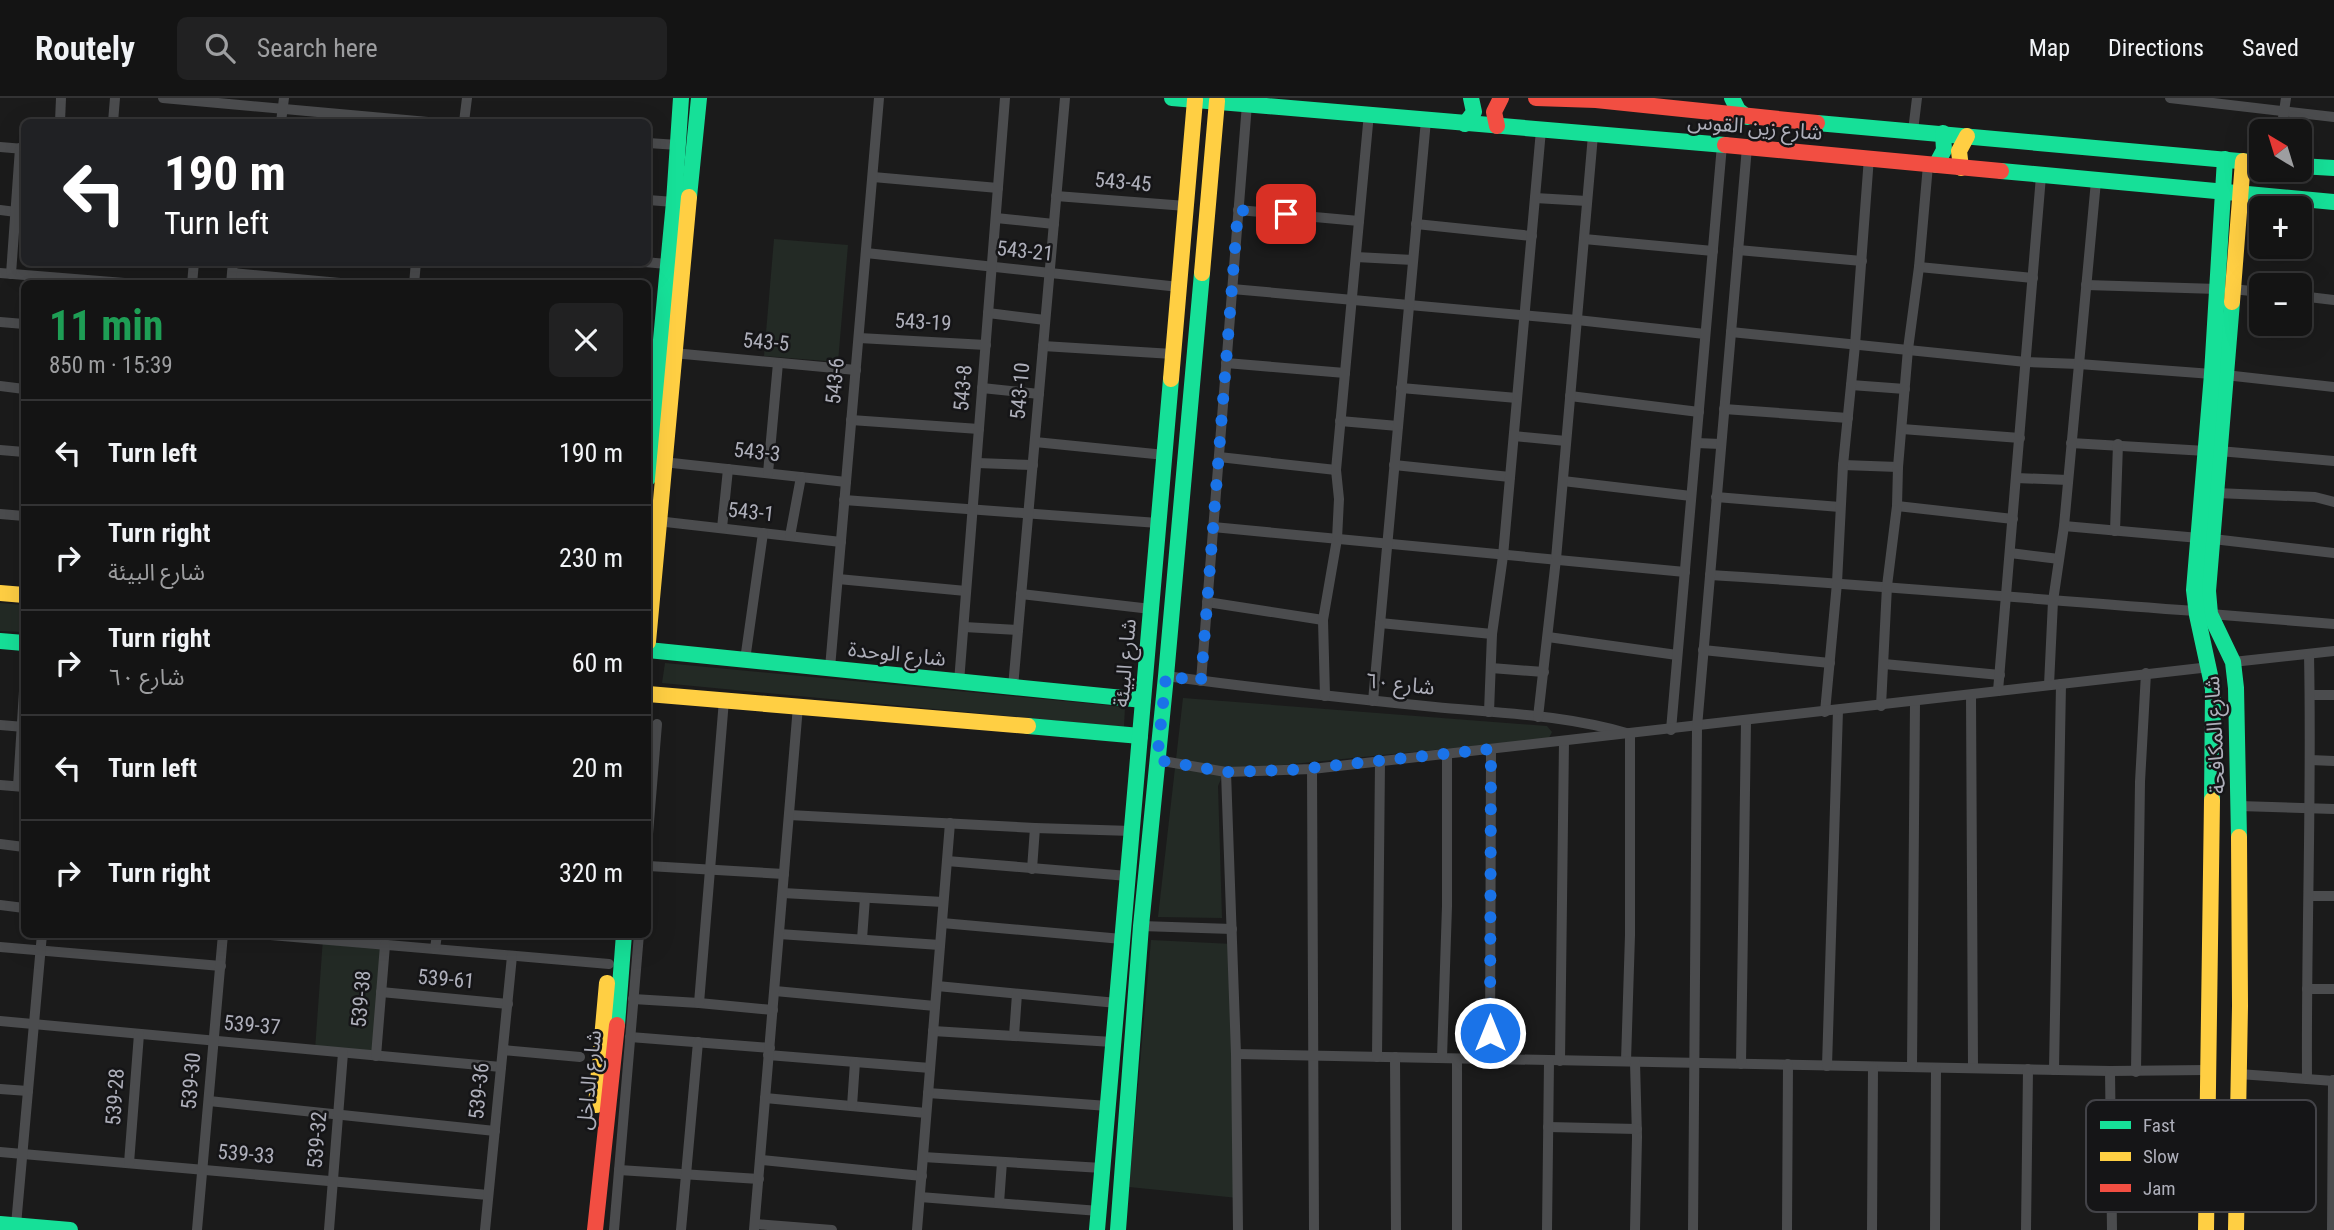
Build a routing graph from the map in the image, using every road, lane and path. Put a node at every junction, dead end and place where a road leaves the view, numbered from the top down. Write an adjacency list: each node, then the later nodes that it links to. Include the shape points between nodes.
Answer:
1 (61, 98): 30 (street)
2 (115, 98): 31 (street)
3 (163, 98): 23 (street)
4 (467, 98): 33 (street)
5 (681, 98): 44 (street)
6 (879, 98): 58 (street, 543-6)
7 (1005, 98): 61 (street, 543-8)
8 (1065, 98): 64 (street, 543-10)
9 (1172, 98): 21 (street, شارع زين القوس)
10 (1471, 98): 36 (street, via 1474,112)
11 (1501, 98): 37 (street, via 1494,111)
12 (1536, 98): 13 (street, شارع زين القوس)
13 (1544, 98): 19 (street, شارع زين القوس)
14 (1732, 98): 28 (street)
15 (1917, 98): 39 (street)
16 (2170, 98): 20 (street)
17 (2286, 98): 26 (street)
18 (700, 99): 119 (street)
19 (1596, 99): 25 (street, شارع زين القوس)
20 (2192, 99): 26 (street)
21 (1195, 100): 22 (street, شارع زين القوس); 70 (street, شارع البيئة)
22 (1217, 101): 24 (street, شارع زين القوس); 207 (street, شارع البيئة)
23 (283, 104): 32 (street)
24 (1247, 104): 27 (street, شارع زين القوس); 71 (street)
25 (1713, 105): 28 (street, شارع زين القوس)
26 (2284, 111): 29 (street); 34 (street)
27 (1369, 113): 35 (street, شارع زين القوس); 75 (street)
28 (1747, 117): 39 (street, شارع زين القوس)
29 (2334, 117)
30 (60, 119)
31 (113, 119)
32 (404, 119)
33 (464, 119)
34 (2283, 119)
35 (1426, 120): 36 (street, شارع زين القوس); 77 (street)
36 (1465, 124): 37 (street, شارع زين القوس)
37 (1497, 126): 38 (street, شارع زين القوس)
38 (1541, 130): 41 (street, شارع زين القوس); 65 (street)
39 (1913, 131): 40 (street, شارع زين القوس)
40 (1943, 133): 42 (street, شارع زين القوس); 53 (street, via 1944,150)
41 (1593, 135): 45 (street, شارع زين القوس); 67 (street)
42 (1967, 136): 50 (street, شارع زين القوس); 55 (street, via 1959,151)
43 (651, 143): 44 (street)
44 (678, 145): 68 (street)
45 (1722, 145): 47 (street, شارع زين القوس); 81 (street)
46 (0, 147): 48 (street)
47 (1747, 147): 49 (street, شارع زين القوس); 80 (street)
48 (21, 149)
49 (1869, 157): 53 (street, شارع زين القوس); 85 (street)
50 (2225, 159): 51 (street, شارع زين القوس); 62 (street, شارع المكافحة)
51 (2244, 161): 52 (street, شارع زين القوس); 63 (street, شارع المكافحة)
52 (2249, 162)
53 (1932, 165): 55 (street, شارع زين القوس); 89 (street)
54 (2312, 167): 56 (street)
55 (1961, 168): 57 (street, شارع زين القوس)
56 (2334, 168)
57 (2041, 176): 60 (street, شارع زين القوس); 93 (street)
58 (873, 177): 61 (street); 82 (street, 543-6)
59 (21, 180): 73 (street)
60 (2096, 181): 62 (street, شارع زين القوس); 96 (street)
61 (998, 188): 74 (street, 543-8)
62 (2224, 193): 63 (street, شارع زين القوس); 99 (street, شارع المكافحة)
63 (2241, 194): 69 (street, شارع زين القوس); 99 (street, شارع المكافحة)
64 (1056, 196): 70 (street, 543-45); 76 (street, 543-10)
65 (1535, 198): 67 (street); 78 (street)
66 (651, 200): 68 (street)
67 (1587, 201): 79 (street)
68 (674, 202): 87 (street)
69 (2334, 202)
70 (1186, 206): 97 (street, شارع البيئة)
71 (1238, 210): 75 (street); 98 (street)
72 (0, 211): 73 (street)
73 (20, 212): 90 (street)
74 (996, 218): 76 (street); 88 (street, 543-8)
75 (1359, 221): 83 (street)
76 (1054, 224): 92 (street, 543-10)
77 (1416, 224): 78 (street); 84 (street)
78 (1532, 236): 106 (street)
79 (1584, 239): 81 (street); 108 (street)
80 (1738, 250): 85 (street); 112 (street)
81 (1713, 251): 113 (street)
82 (866, 253): 88 (street, 543-21); 114 (street, 543-6)
83 (1356, 257): 84 (street); 102 (street)
84 (1413, 260): 104 (street)
85 (1862, 261): 116 (street)
86 (651, 263): 87 (street)
87 (667, 264): 111 (street)
88 (992, 267): 92 (street, 543-21); 105 (street, 543-8)
89 (1919, 267): 93 (street); 118 (street)
90 (5, 273): 94 (street)
91 (232, 273): 95 (street)
92 (1049, 273): 97 (street, 543-21); 107 (street, 543-10)
93 (2033, 278): 122 (street)
94 (61, 280)
95 (308, 280)
96 (2086, 285): 99 (street); 124 (street)
97 (1179, 287): 120 (street, شارع البيئة)
98 (1232, 289): 102 (street); 121 (street)
99 (2225, 289): 100 (street); 128 (street, شارع المكافحة)
100 (2249, 291)
101 (2312, 297): 103 (street)
102 (1352, 300): 104 (street); 127 (street)
103 (2334, 300)
104 (1409, 305): 106 (street); 133 (street)
105 (988, 313): 107 (street); 115 (street, 543-8)
106 (1525, 316): 108 (street); 138 (street)
107 (1045, 320): 117 (street, 543-10)
108 (1577, 320): 113 (street); 137 (street)
109 (0, 322): 110 (street)
110 (21, 324)
111 (654, 325): 125 (street)
112 (1731, 332): 116 (street); 140 (street)
113 (1705, 334): 141 (street)
114 (859, 338): 115 (street, 543-19); 126 (street, 543-6)
115 (986, 345): 131 (street, 543-8)
116 (1855, 345): 118 (street); 130 (street)
117 (1043, 346): 120 (street); 136 (street, 543-10)
118 (1908, 349): 122 (street); 135 (street)
119 (673, 353): 123 (street, 543-5); 161 (street)
120 (1173, 354): 159 (street, شارع البيئة)
121 (1226, 362): 127 (street); 160 (street)
122 (2026, 362): 124 (street); 149 (street)
123 (778, 363): 126 (street, 543-5); 170 (street)
124 (2079, 363): 128 (street); 153 (street)
125 (653, 369): 139 (street)
126 (856, 370): 143 (street, 543-6)
127 (1345, 373): 144 (street)
128 (2219, 375): 132 (street); 157 (street, شارع المكافحة)
129 (0, 386): 134 (street)
130 (1851, 386): 135 (street); 142 (street)
131 (982, 387): 136 (street); 146 (street, 543-8)
132 (2334, 387)
133 (1401, 388): 138 (street); 145 (street)
134 (21, 389)
135 (1905, 389): 147 (street)
136 (1039, 394): 151 (street, 543-10)
137 (1570, 396): 141 (street); 150 (street)
138 (1517, 398): 148 (street)
139 (651, 403)
140 (1724, 409): 142 (street); 154 (street)
141 (1699, 412): 152 (street)
142 (1848, 418): 166 (street)
143 (851, 420): 146 (street); 176 (street, 543-6)
144 (1340, 421): 145 (street); 169 (street)
145 (1398, 426): 165 (street)
146 (979, 429): 163 (street, 543-8)
147 (1902, 429): 149 (street); 167 (street)
148 (1514, 436): 150 (street); 172 (street)
149 (2020, 438): 173 (street)
150 (1566, 441): 175 (street)
151 (1035, 442): 159 (street); 164 (street, 543-10)
152 (1696, 443): 154 (street); 178 (street)
153 (2071, 443): 155 (street); 174 (street)
154 (1721, 444): 179 (street)
155 (2118, 444): 157 (street); 194 (street)
156 (0, 450): 158 (street)
157 (2213, 451): 162 (street); 177 (street, شارع المكافحة); 198 (street, شارع المكافحة)
158 (21, 452)
159 (1164, 455): 190 (street, شارع البيئة)
160 (1219, 457): 169 (street); 192 (street)
161 (663, 461): 168 (street, 543-3); 189 (street)
162 (2334, 461)
163 (977, 463): 164 (street); 184 (street, 543-8)
164 (1032, 465): 185 (street, 543-10)
165 (1394, 465): 172 (street); 200 (street)
166 (1843, 465): 167 (street); 183 (street)
167 (1898, 467): 182 (street)
168 (728, 468): 170 (street, 543-3); 193 (street)
169 (1336, 470): 197 (street)
170 (768, 473): 171 (street, 543-3)
171 (801, 477): 176 (street, 543-3); 196 (street)
172 (1510, 477): 203 (street)
173 (2016, 478): 174 (street); 188 (street)
174 (2068, 480): 191 (street)
175 (1563, 481): 178 (street); 204 (street)
176 (846, 482): 180 (street, 543-6)
177 (2216, 494): 181 (street, via 2315,497); 198 (street, شارع المكافحة)
178 (1691, 496): 208 (street)
179 (1716, 497): 183 (street); 209 (street)
180 (844, 500): 184 (street); 199 (street, 543-6)
181 (2334, 502)
182 (1897, 506): 188 (street); 212 (street)
183 (1840, 507): 211 (street)
184 (973, 510): 185 (street); 213 (street, 543-8)
185 (1028, 512): 190 (street); 215 (street, 543-10)
186 (0, 514): 187 (street)
187 (21, 516)
188 (2013, 519): 201 (street)
189 (657, 520): 193 (street, 543-1); 218 (street)
190 (1158, 523): 206 (street, شارع البيئة)
191 (2064, 526): 194 (street); 205 (street)
192 (1213, 527): 197 (street); 220 (street)
193 (722, 528): 195 (street, 543-1)
194 (2115, 531): 198 (street)
195 (763, 533): 196 (street, 543-1); 237 (street)
196 (790, 536): 199 (street, 543-1)
197 (1337, 539): 200 (street); 223 (street)
198 (2206, 539): 202 (street); 222 (street, شارع المكافحة, via 2194,590)
199 (841, 542): 210 (street, 543-6)
200 (1387, 545): 203 (street); 224 (street)
201 (2010, 553): 205 (street); 217 (street)
202 (2334, 553)
203 (1503, 556): 204 (street); 228 (street)
204 (1556, 559): 208 (street); 229 (street)
205 (2059, 559): 219 (street)
206 (1156, 560): 207 (street); 221 (street, شارع البيئة)
207 (1176, 562): 247 (street, شارع البيئة)
208 (1685, 572): 236 (street)
209 (1710, 575): 211 (street); 233 (street)
210 (838, 579): 213 (street); 242 (street, 543-6)
211 (1837, 583): 212 (street); 239 (street)
212 (1887, 586): 217 (street); 240 (street)
213 (966, 591): 226 (street, 543-8)
214 (0, 593): 216 (street)
215 (1021, 594): 221 (street); 227 (street, 543-10)
216 (21, 595)
217 (2006, 598): 219 (street); 246 (street)
218 (651, 601)
219 (2053, 601): 222 (street); 251 (street)
220 (1207, 602): 223 (street); 248 (street)
221 (1151, 609): 260 (street, شارع البيئة)
222 (2203, 613): 225 (street); 238 (street, شارع المكافحة, via 2224,638); 241 (street, شارع المكافحة)
223 (1322, 620): 258 (street)
224 (1380, 624): 228 (street); 261 (street)
225 (2334, 624)
226 (964, 627): 227 (street); 249 (street, 543-8)
227 (1018, 629): 252 (street, 543-10)
228 (1492, 634): 243 (street)
229 (1548, 637): 236 (street); 244 (street)
230 (0, 640): 231 (street)
231 (21, 643)
232 (651, 650): 237 (street, شارع الوحدة)
233 (1703, 650): 239 (street); 273 (street)
234 (2334, 651): 235 (street)
235 (2309, 654): 238 (street); 256 (street)
236 (1677, 655): 274 (street)
237 (745, 660): 242 (street, شارع الوحدة)
238 (2233, 662): 289 (street, شارع المكافحة)
239 (1830, 663): 267 (street)
240 (1884, 664): 246 (street); 263 (street)
241 (2210, 667): 245 (street); 343 (street, شارع المكافحة)
242 (830, 668): 249 (street, شارع الوحدة)
243 (1491, 668): 244 (street); 266 (street)
244 (1544, 672): 268 (street)
245 (2146, 673): 250 (street); 384 (street)
246 (2000, 675): 253 (street)
247 (1166, 676): 248 (street, شارع ٦٠); 280 (street, شارع البيئة)
248 (1201, 681): 258 (street, شارع ٦٠)
249 (959, 682): 252 (street, شارع الوحدة)
250 (2061, 684): 251 (street); 381 (street)
251 (2049, 685): 253 (street)
252 (1013, 687): 260 (street, شارع الوحدة)
253 (1998, 691): 255 (street)
254 (651, 694): 259 (street)
255 (1971, 695): 262 (street); 379 (street)
256 (2310, 695): 257 (street); 281 (street)
257 (2334, 695)
258 (1325, 696): 261 (street, شارع ٦٠)
259 (724, 700): 264 (street); 300 (street)
260 (1143, 700): 276 (street, شارع البيئة)
261 (1373, 701): 266 (street, شارع ٦٠)
262 (1915, 702): 263 (street); 376 (street)
263 (1881, 705): 265 (street)
264 (798, 706): 276 (street); 292 (street)
265 (1838, 710): 267 (street); 373 (street)
266 (1489, 712): 268 (street, شارع ٦٠)
267 (1825, 712): 269 (street)
268 (1538, 717): 275 (street, شارع ٦٠)
269 (1746, 722): 273 (street); 371 (street)
270 (657, 724): 288 (street)
271 (0, 725): 272 (street)
272 (21, 727)
273 (1697, 727): 274 (street); 370 (street)
274 (1671, 730): 275 (street)
275 (1630, 734): 277 (street); 368 (street)
276 (1140, 736): 295 (street, شارع البيئة)
277 (1564, 741): 278 (street); 367 (street)
278 (1491, 749): 279 (street); 366 (street)
279 (1447, 754): 283 (street); 364 (street)
280 (1157, 760): 285 (street); 312 (street, شارع البيئة)
281 (2310, 760): 282 (street); 290 (street)
282 (2334, 761)
283 (1380, 762): 284 (street); 362 (street)
284 (1312, 769): 285 (street); 360 (street)
285 (1226, 772): 313 (street)
286 (0, 785): 287 (street)
287 (21, 787)
288 (651, 793)
289 (2239, 806): 290 (street); 344 (street, شارع المكافحة)
290 (2310, 808): 291 (street); 305 (street)
291 (2334, 809)
292 (789, 815): 293 (street); 302 (street)
293 (950, 822): 294 (street); 298 (street)
294 (1035, 828): 295 (street); 301 (street)
295 (1132, 831): 303 (street, شارع البيئة)
296 (0, 844): 297 (street)
297 (21, 847)
298 (947, 862): 301 (street); 308 (street)
299 (651, 866): 300 (street)
300 (711, 868): 302 (street); 339 (street)
301 (1032, 869): 303 (street)
302 (784, 874): 304 (street)
303 (1128, 876): 323 (street, شارع البيئة)
304 (783, 893): 307 (street); 314 (street)
305 (2309, 896): 306 (street); 333 (street)
306 (2334, 896)
307 (865, 898): 308 (street); 322 (street)
308 (943, 902): 311 (street)
309 (0, 905): 310 (street)
310 (21, 908)
311 (942, 923): 323 (street); 325 (street)
312 (1141, 926): 313 (street); 406 (street, شارع البيئة)
313 (1232, 929): 358 (street)
314 (779, 934): 322 (street); 335 (street)
315 (42, 938): 328 (street)
316 (223, 938): 331 (street, 539-30)
317 (299, 938): 324 (street)
318 (436, 938): 327 (street)
319 (612, 938): 330 (street, شارع الداخل)
320 (624, 938): 432 (street, شارع الداخل)
321 (639, 938): 338 (street)
322 (862, 939): 325 (street)
323 (1122, 939): 340 (street, شارع البيئة)
324 (385, 945): 327 (street); 336 (street, 539-38)
325 (940, 945): 332 (street)
326 (0, 947): 328 (street)
327 (435, 949): 329 (street)
328 (40, 951): 331 (street); 347 (street)
329 (512, 956): 330 (street); 341 (street, 539-36)
330 (609, 964): 431 (street, شارع الداخل)
331 (221, 967): 352 (street, 539-30)
332 (937, 986): 337 (street); 342 (street)
333 (2306, 989): 334 (street); 386 (street)
334 (2334, 989)
335 (775, 991): 342 (street); 345 (street)
336 (381, 992): 341 (street, 539-61); 359 (street, 539-38)
337 (1017, 994): 340 (street); 350 (street)
338 (633, 999): 339 (street); 351 (street)
339 (699, 1003): 345 (street)
340 (1117, 1003): 354 (street, شارع البيئة)
341 (508, 1004): 355 (street, 539-36)
342 (935, 1006): 348 (street)
343 (2208, 1006): 344 (street); 382 (street, شارع المكافحة)
344 (2240, 1006): 385 (street, شارع المكافحة)
345 (773, 1010): 356 (street)
346 (0, 1021): 347 (street, 539-37)
347 (34, 1024): 349 (street, 539-37); 389 (street)
348 (933, 1031): 350 (street); 377 (street)
349 (139, 1034): 352 (street, 539-37); 411 (street, 539-28)
350 (1014, 1036): 354 (street)
351 (630, 1037): 353 (street); 413 (street)
352 (214, 1041): 357 (street, 539-37); 395 (street, 539-30)
353 (698, 1042): 356 (street); 414 (street)
354 (1113, 1042): 397 (street, شارع البيئة)
355 (503, 1050): 361 (street); 374 (street, 539-36)
356 (769, 1052): 369 (street); 391 (street)
357 (343, 1053): 359 (street, 539-37); 399 (street, 539-32)
358 (1236, 1054): 360 (street); 439 (street)
359 (376, 1056): 374 (street, 539-37)
360 (1314, 1056): 362 (street); 440 (street)
361 (580, 1057)
362 (1377, 1057): 363 (street)
363 (1395, 1057): 364 (street); 441 (street)
364 (1442, 1058): 365 (street)
365 (1457, 1059): 366 (street); 442 (street)
366 (1490, 1059): 367 (street)
367 (1555, 1061): 368 (street); 400 (street)
368 (1631, 1061): 370 (street); 401 (street)
369 (855, 1062): 377 (street); 396 (street)
370 (1693, 1063): 371 (street); 445 (street)
371 (1741, 1064): 372 (street)
372 (1788, 1064): 373 (street); 446 (street)
373 (1827, 1066): 375 (street)
374 (501, 1067): 402 (street, 539-36)
375 (1873, 1067): 376 (street); 447 (street)
376 (1912, 1067): 378 (street)
377 (930, 1068): 390 (street)
378 (1936, 1068): 379 (street); 448 (street)
379 (1973, 1068): 380 (street)
380 (2028, 1069): 381 (street); 449 (street)
381 (2054, 1070): 383 (street)
382 (2207, 1070): 384 (street); 393 (street, شارع المكافحة)
383 (2109, 1071): 384 (street); 392 (street)
384 (2136, 1072)
385 (2239, 1074): 386 (street); 394 (street, شارع المكافحة)
386 (2307, 1079): 387 (street)
387 (2334, 1080): 408 (street)
388 (0, 1089): 389 (street)
389 (28, 1091): 404 (street)
390 (928, 1093): 397 (street); 398 (street)
391 (765, 1098): 396 (street); 407 (street)
392 (2110, 1100)
393 (2207, 1100)
394 (2238, 1100)
395 (209, 1101): 399 (street); 412 (street, 539-30)
396 (852, 1106): 398 (street)
397 (1108, 1106): 409 (street, شارع البيئة)
398 (926, 1114): 405 (street)
399 (338, 1115): 402 (street); 417 (street, 539-32)
400 (1549, 1126): 401 (street); 443 (street)
401 (1637, 1129): 444 (street)
402 (495, 1131): 418 (street, 539-36)
403 (0, 1152): 404 (street, 539-33)
404 (22, 1154): 411 (street, 539-33); 425 (street)
405 (923, 1157): 410 (street); 415 (street)
406 (1124, 1157): 409 (street); 438 (street, شارع البيئة)
407 (761, 1160): 415 (street); 416 (street)
408 (2333, 1160): 453 (street)
409 (1103, 1161): 410 (street); 421 (street, شارع البيئة)
410 (1002, 1162): 420 (street)
411 (129, 1163): 412 (street, 539-33)
412 (202, 1170): 417 (street, 539-33); 428 (street, 539-30)
413 (619, 1170): 414 (street); 433 (street)
414 (685, 1175): 416 (street); 434 (street)
415 (922, 1176): 419 (street)
416 (759, 1179): 426 (street)
417 (333, 1181): 418 (street, 539-33); 429 (street, 539-32)
418 (488, 1195): 430 (street, 539-36)
419 (920, 1197): 420 (street); 436 (street)
420 (999, 1203): 421 (street)
421 (1099, 1212): 437 (street, شارع البيئة)
422 (2112, 1212): 450 (street)
423 (2206, 1212): 451 (street, شارع المكافحة)
424 (2236, 1212): 452 (street, شارع المكافحة)
425 (8, 1225): 427 (street)
426 (755, 1227): 435 (street)
427 (70, 1230)
428 (197, 1230)
429 (329, 1230)
430 (485, 1230)
431 (583, 1230)
432 (595, 1230)
433 (614, 1230)
434 (681, 1230)
435 (832, 1230)
436 (917, 1230)
437 (1097, 1230)
438 (1118, 1230)
439 (1238, 1230)
440 (1314, 1230)
441 (1396, 1230)
442 (1457, 1230)
443 (1547, 1230)
444 (1635, 1230)
445 (1693, 1230)
446 (1787, 1230)
447 (1872, 1230)
448 (1935, 1230)
449 (2026, 1230)
450 (2112, 1230)
451 (2206, 1230)
452 (2236, 1230)
453 (2332, 1230)

